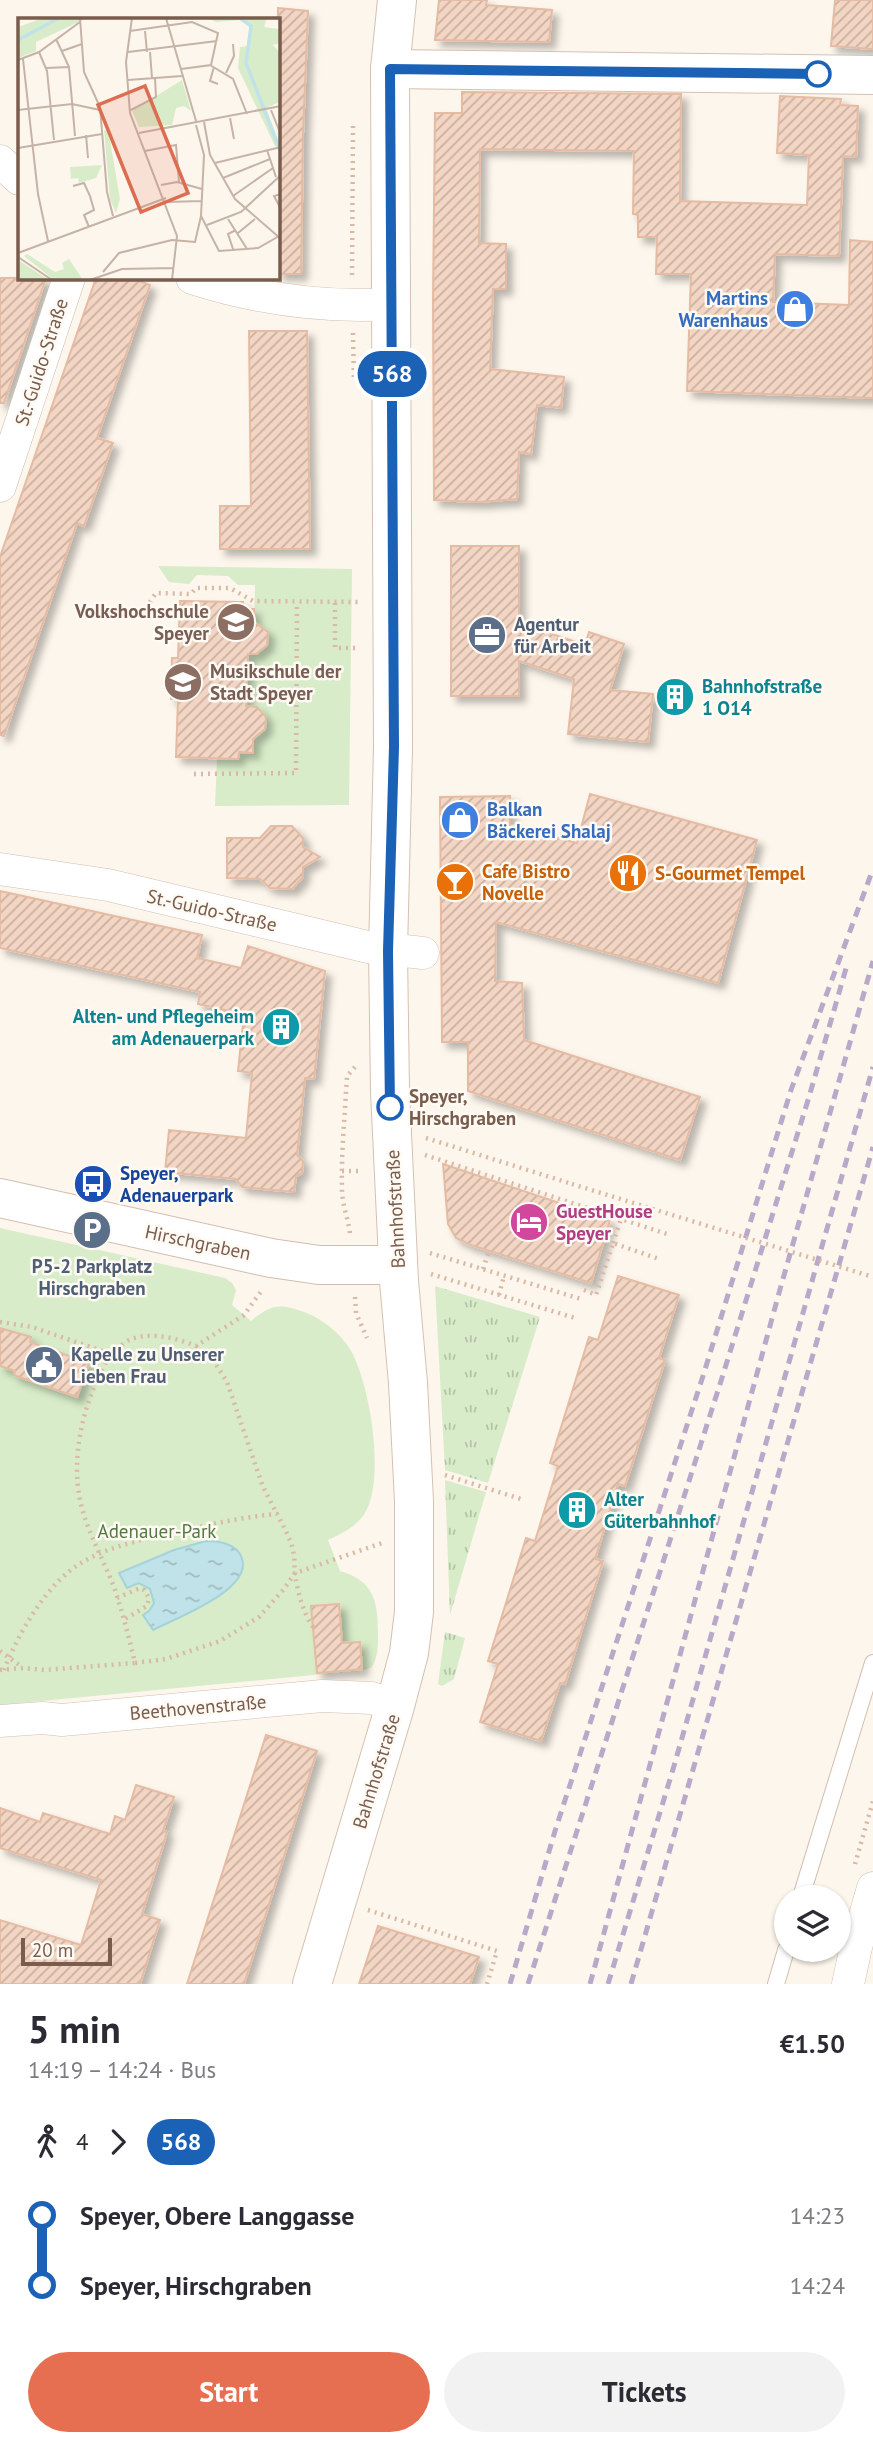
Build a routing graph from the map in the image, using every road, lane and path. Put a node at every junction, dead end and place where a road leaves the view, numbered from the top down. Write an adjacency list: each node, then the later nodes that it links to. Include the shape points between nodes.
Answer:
1 (397, 0): 2 (main road, Bahnhofstraße)
2 (390, 69): 3 (main road); 8 (main road, Bahnhofstraße)
3 (873, 75)
4 (0, 161): 5 (street)
5 (18, 178)
6 (68, 280): 9 (street, St.-Guido-Straße)
7 (199, 280): 8 (street, via 257,297)
8 (392, 304): 17 (main road, Bahnhofstraße, via 394,747)
9 (0, 486)
10 (367, 601): 12 (path)
11 (297, 602): 12 (path); 13 (path, via 253,601 230,588 196,588 191,594 156,593); 15 (path, via 296,773)
12 (335, 603): 14 (path, via 335,648)
13 (142, 614)
14 (367, 649)
15 (194, 774)
16 (0, 869): 17 (street, St.-Guido-Straße, via 108,886)
17 (406, 952): 19 (main road, Bahnhofstraße)
18 (355, 1067): 27 (path, via 348,1076 342,1194)
19 (405, 1140): 21 (path); 26 (main road, Bahnhofstraße); 30 (path, bridge, via 572,1184)
20 (0, 1198): 27 (main road, Hirschgraben, via 271,1258)
21 (621, 1219): 22 (path); 23 (path)
22 (667, 1234)
23 (613, 1243): 25 (path); 32 (path, via 596,1295)
24 (489, 1251): 28 (path)
25 (659, 1259)
26 (415, 1263): 27 (main road, Hirschgraben); 28 (path); 33 (path); 55 (main road, Bahnhofstraße, via 408,1383 414,1612)
27 (352, 1266): 38 (path, via 356,1313)
28 (483, 1269): 29 (path)
29 (504, 1276): 33 (path); 34 (path)
30 (873, 1277)
31 (268, 1280): 37 (path, via 244,1315)
32 (584, 1290)
33 (499, 1295): 35 (path)
34 (581, 1299)
35 (575, 1318)
36 (0, 1322): 39 (path, via 32,1327)
37 (195, 1346): 39 (path, via 153,1336 129,1340); 42 (path, via 215,1363 227,1382)
38 (370, 1348)
39 (111, 1354): 44 (path, via 99,1373 85,1416 77,1475 83,1512)
40 (437, 1473): 41 (path)
41 (520, 1499)
42 (277, 1514): 44 (path, via 219,1521); 45 (path, via 289,1536)
43 (388, 1541): 45 (path)
44 (99, 1554): 46 (path); 50 (path, via 59,1580)
45 (295, 1573): 48 (path); 52 (path, via 259,1617 220,1641 166,1659)
46 (117, 1598): 47 (path); 47 (path, via 139,1588 149,1598 147,1606)
47 (125, 1619): 52 (path)
48 (313, 1627)
49 (0, 1651): 50 (path)
50 (8, 1658): 53 (path); 54 (path)
51 (873, 1662): 57 (lane)
52 (135, 1663): 53 (path)
53 (23, 1668): 54 (path)
54 (2, 1670)
55 (395, 1706): 56 (street, Beethovenstraße, via 372,1698 322,1696 62,1720); 61 (main road, Bahnhofstraße)
56 (0, 1721)
57 (805, 1885)
58 (873, 1889): 64 (street)
59 (367, 1910): 62 (path, via 497,1951)
60 (782, 1962): 63 (lane)
61 (312, 1984)
62 (487, 1984)
63 (776, 1984)
64 (848, 1984)

